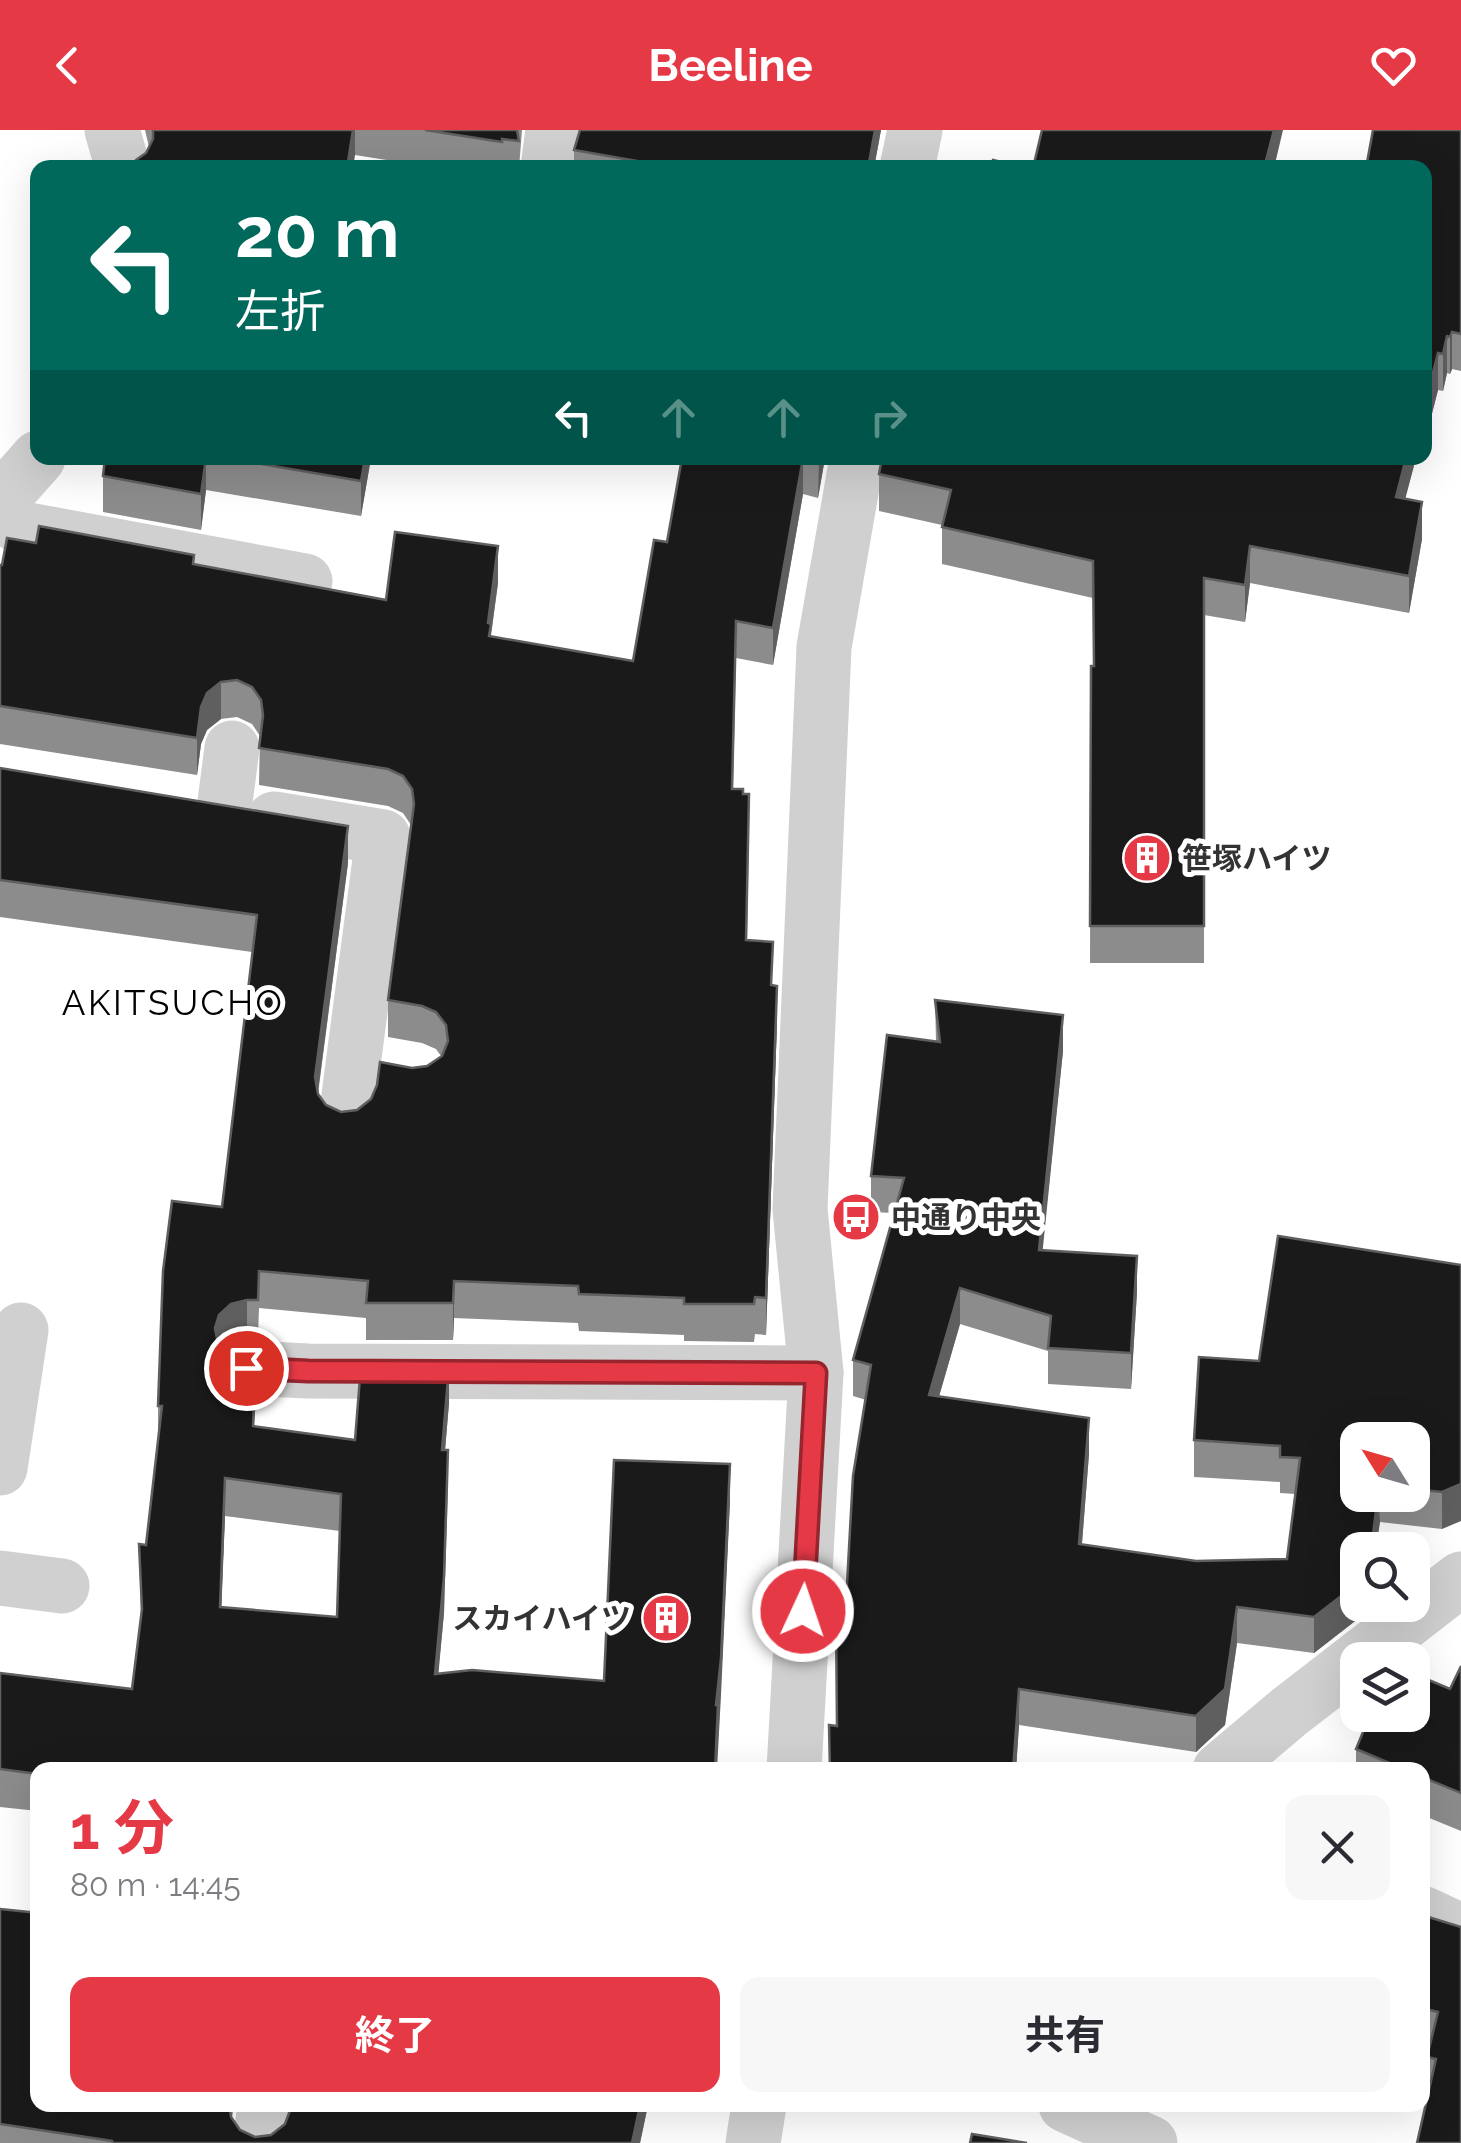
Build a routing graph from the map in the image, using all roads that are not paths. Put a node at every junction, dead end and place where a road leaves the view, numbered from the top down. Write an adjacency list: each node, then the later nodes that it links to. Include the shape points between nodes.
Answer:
1 (112, 130): 4 (street)
2 (553, 130): 5 (street)
3 (915, 130): 6 (street)
4 (121, 160)
5 (549, 160)
6 (909, 160)
7 (32, 465): 9 (street)
8 (857, 465): 18 (street, via 824,647 800,1209)
9 (0, 501)
10 (0, 512): 11 (street, via 23,529)
11 (305, 581)
12 (232, 748): 14 (street)
13 (168, 801): 14 (street)
14 (224, 810): 15 (street, via 384,836 377,1067)
15 (346, 1118)
16 (21, 1330): 19 (street)
17 (246, 1368): 18 (street)
18 (816, 1373): 23 (street)
19 (0, 1468)
20 (0, 1578): 22 (street)
21 (1461, 1579): 24 (street)
22 (62, 1586)
23 (794, 1762)
24 (1230, 1762)
25 (1430, 1917): 26 (street)
26 (1461, 1931)
27 (264, 2112): 30 (street)
28 (758, 2112): 31 (street)
29 (1081, 2112): 32 (street)
30 (260, 2143)
31 (754, 2143)
32 (1150, 2143)

